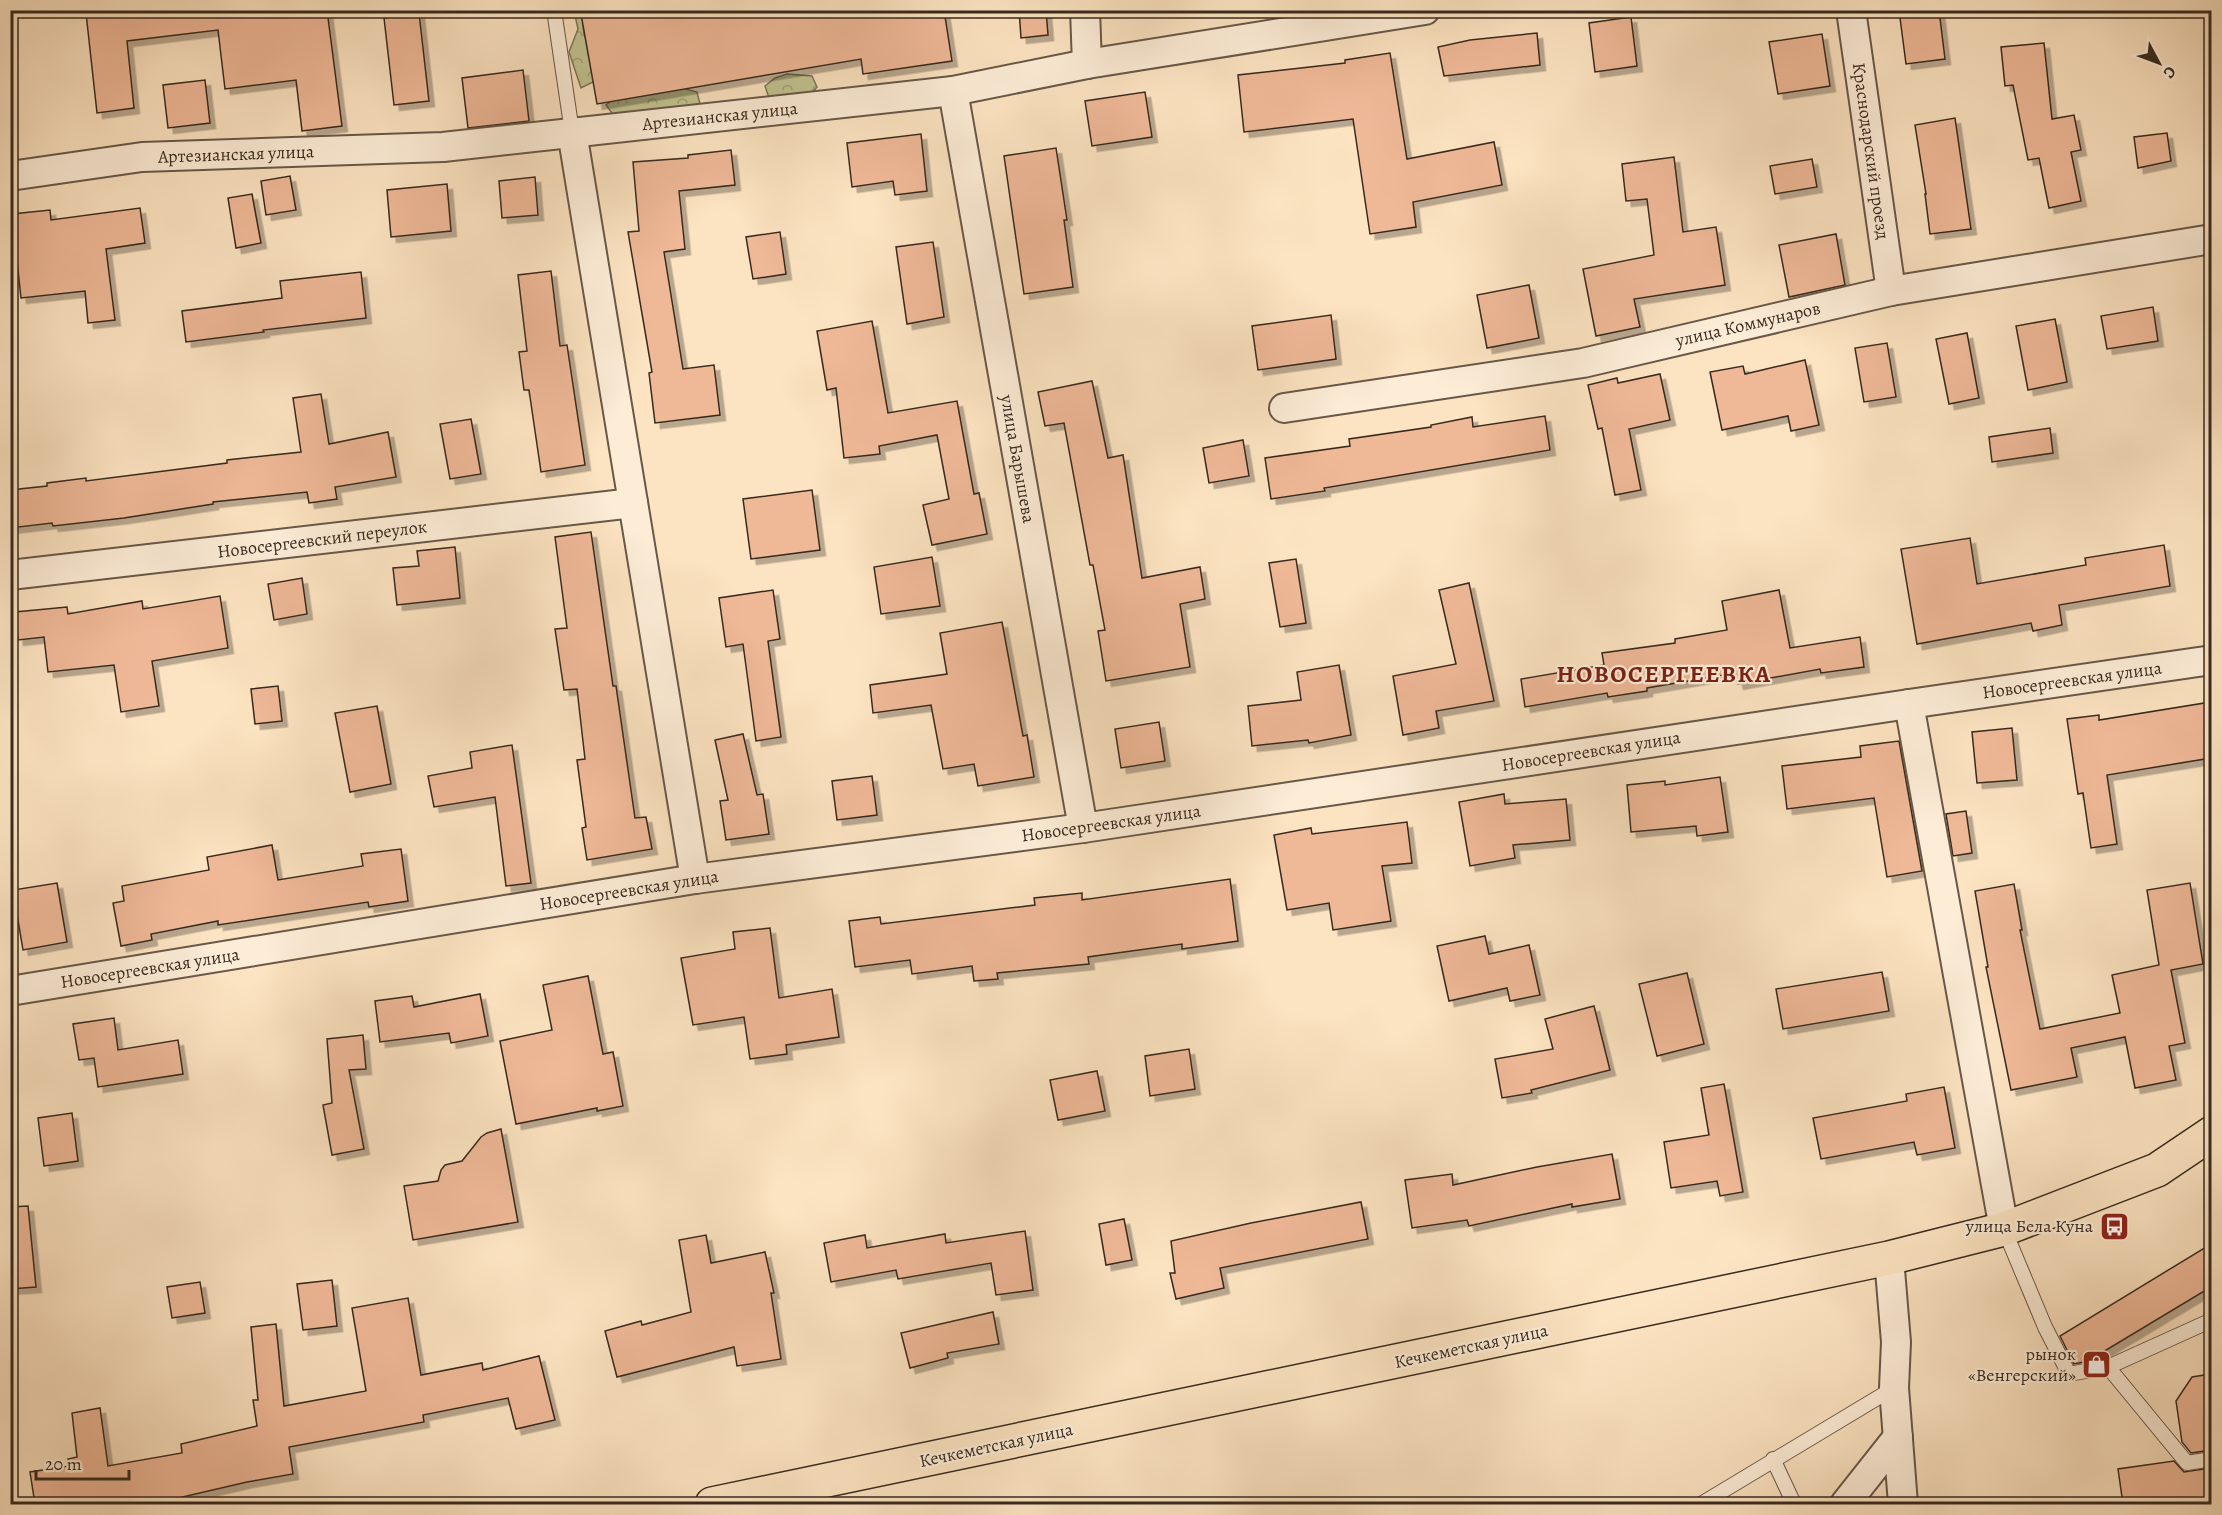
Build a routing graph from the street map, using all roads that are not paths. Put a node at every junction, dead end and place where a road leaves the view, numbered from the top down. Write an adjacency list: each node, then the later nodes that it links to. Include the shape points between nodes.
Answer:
1 (554, 10): 7 (lane)
2 (1085, 10): 5 (street)
3 (1425, 10): 5 (street, Артезианская улица)
4 (1851, 10): 10 (street, Краснодарский проезд)
5 (1087, 64): 6 (street, Артезианская улица)
6 (953, 91): 7 (street, Артезианская улица); 16 (street, улица Барышева)
7 (573, 132): 8 (street, Артезианская улица, via 443,147 142,157); 12 (street)
8 (10, 176)
9 (2211, 239): 10 (street, улица Коммунаров)
10 (1891, 291): 11 (street, улица Коммунаров, via 1582,363)
11 (1284, 408)
12 (633, 502): 13 (street, Новосергеевский переулок); 17 (street)
13 (10, 575)
14 (2211, 660): 15 (street, Новосергеевская улица)
15 (1909, 704): 16 (street, Новосергеевская улица); 20 (street)
16 (1083, 828): 17 (street, Новосергеевская улица)
17 (695, 879): 18 (street, Новосергеевская улица)
18 (10, 991)
19 (2211, 1133): 20 (main road, Кечкеметская улица, via 2157,1170)
20 (2004, 1229): 21 (main road, Кечкеметская улица); 23 (lane, via 2069,1374)
21 (1889, 1258): 24 (street, via 1896,1342); 28 (main road, Кечкеметская улица)
22 (2211, 1320): 23 (lane)
23 (2108, 1367): 26 (lane, via 2187,1463)
24 (1894, 1388): 25 (street); 27 (lane)
25 (1898, 1437): 32 (street); 33 (street)
26 (2211, 1459)
27 (1773, 1460): 30 (lane); 31 (lane)
28 (754, 1500): 29 (main road, Кечкеметская улица)
29 (712, 1504)
30 (1701, 1504)
31 (1794, 1504)
32 (1845, 1504)
33 (1904, 1504)

